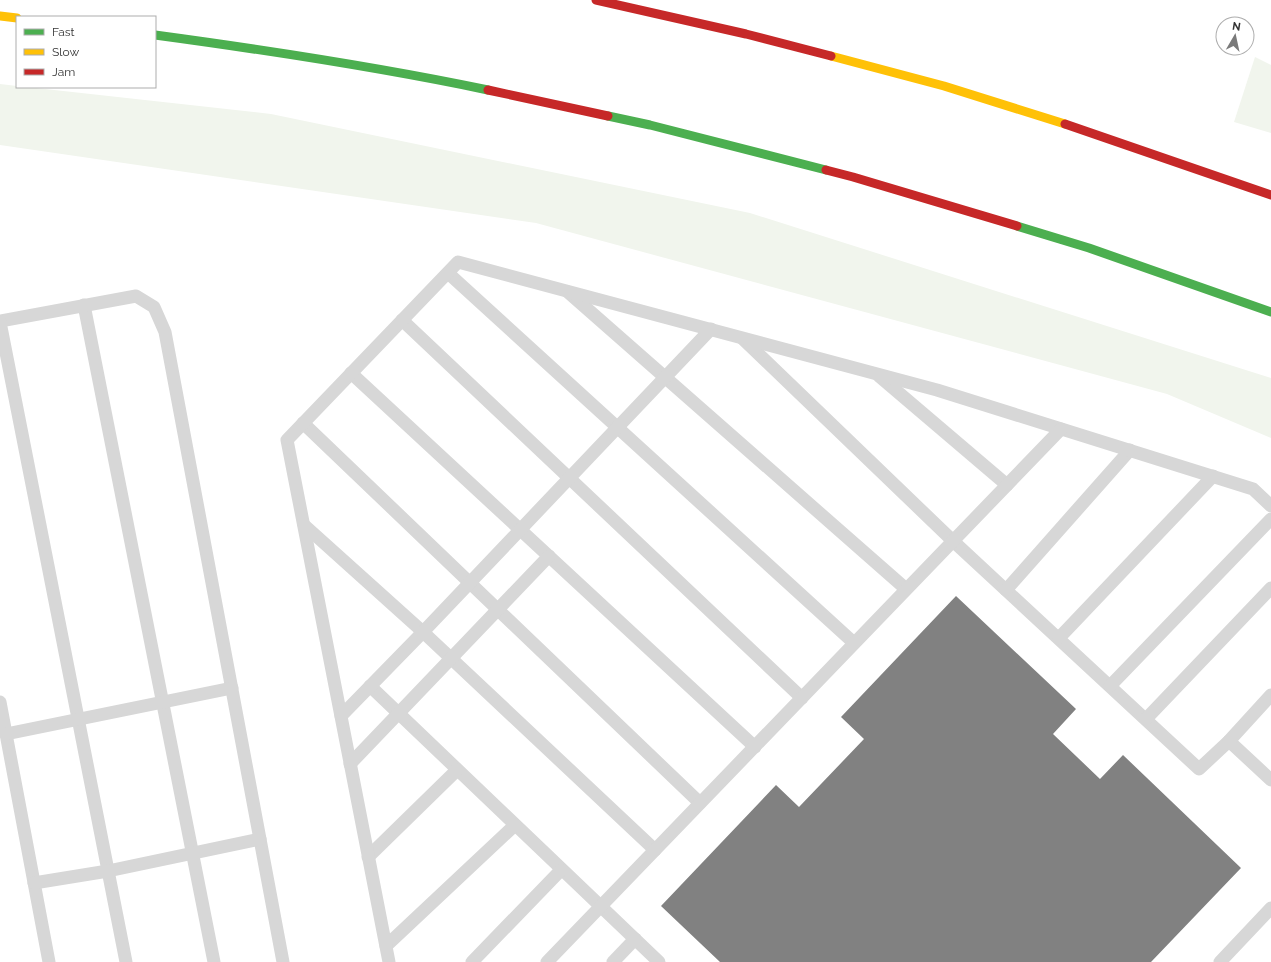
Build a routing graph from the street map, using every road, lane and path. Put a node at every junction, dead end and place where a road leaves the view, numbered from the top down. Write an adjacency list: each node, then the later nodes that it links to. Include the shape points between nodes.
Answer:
1 (596, 0): 5 (highway, via 865,64 992,101)
2 (0, 16): 3 (highway)
3 (16, 18)
4 (156, 34): 9 (highway, via 444,81 650,125 853,177 1089,248)
5 (1271, 195)
6 (448, 273): 7 (lane, via 458,262); 10 (lane); 18 (lane)
7 (566, 290): 12 (lane); 16 (lane)
8 (84, 305): 11 (lane); 41 (lane, via 136,296 154,307 165,332); 45 (lane)
9 (1271, 312)
10 (402, 320): 14 (lane); 22 (lane)
11 (0, 322): 49 (lane)
12 (711, 329): 13 (lane); 16 (lane)
13 (741, 338): 15 (lane); 28 (lane)
14 (351, 372): 17 (lane); 27 (lane)
15 (877, 374): 19 (lane); 23 (lane)
16 (665, 378): 18 (lane); 32 (lane)
17 (303, 423): 26 (lane, via 287,440); 30 (lane)
18 (618, 427): 22 (lane); 37 (lane)
19 (1061, 429): 20 (lane); 23 (lane)
20 (1130, 450): 21 (lane); 33 (lane)
21 (1213, 476): 24 (lane, via 1252,489); 36 (lane)
22 (569, 478): 27 (lane); 43 (lane)
23 (1007, 485): 28 (lane)
24 (1271, 506)
25 (1271, 519): 40 (lane)
26 (304, 524): 35 (lane); 47 (lane)
27 (521, 529): 29 (lane); 30 (lane)
28 (954, 541): 32 (lane); 33 (lane)
29 (549, 556): 34 (lane); 52 (lane)
30 (470, 583): 34 (lane); 35 (lane)
31 (1271, 588): 48 (lane)
32 (906, 589): 37 (lane)
33 (1006, 590): 36 (lane)
34 (498, 609): 38 (lane); 56 (lane)
35 (423, 632): 38 (lane); 39 (lane)
36 (1059, 638): 40 (lane)
37 (854, 642): 43 (lane)
38 (451, 658): 46 (lane); 59 (lane)
39 (370, 686): 46 (lane); 47 (lane)
40 (1110, 686): 48 (lane)
41 (232, 688): 45 (lane); 58 (lane)
42 (1271, 695): 51 (lane)
43 (802, 698): 52 (lane)
44 (0, 702): 50 (lane)
45 (163, 703): 49 (lane); 60 (lane)
46 (398, 713): 53 (lane); 54 (lane)
47 (340, 716): 53 (lane)
48 (1146, 719): 51 (lane, via 1199,768)
49 (78, 720): 50 (lane); 63 (lane)
50 (6, 734): 64 (lane)
51 (1229, 741): 55 (lane)
52 (755, 747): 56 (lane)
53 (350, 764): 61 (lane)
54 (457, 770): 57 (lane); 61 (lane)
55 (1271, 780)
56 (700, 803): 59 (lane)
57 (515, 825): 62 (lane); 68 (lane)
58 (260, 839): 60 (lane); 72 (lane)
59 (655, 850): 65 (lane)
60 (192, 853): 63 (lane); 71 (lane)
61 (368, 857): 68 (lane)
62 (561, 870): 65 (lane); 74 (lane)
63 (108, 871): 64 (lane); 70 (lane)
64 (34, 883): 69 (lane)
65 (600, 907): 67 (lane); 75 (lane)
66 (1271, 908): 78 (lane)
67 (635, 939): 76 (lane); 77 (lane)
68 (386, 946): 73 (lane)
69 (49, 962)
70 (126, 962)
71 (214, 962)
72 (283, 962)
73 (389, 962)
74 (472, 962)
75 (547, 962)
76 (613, 962)
77 (659, 962)
78 (1220, 962)

